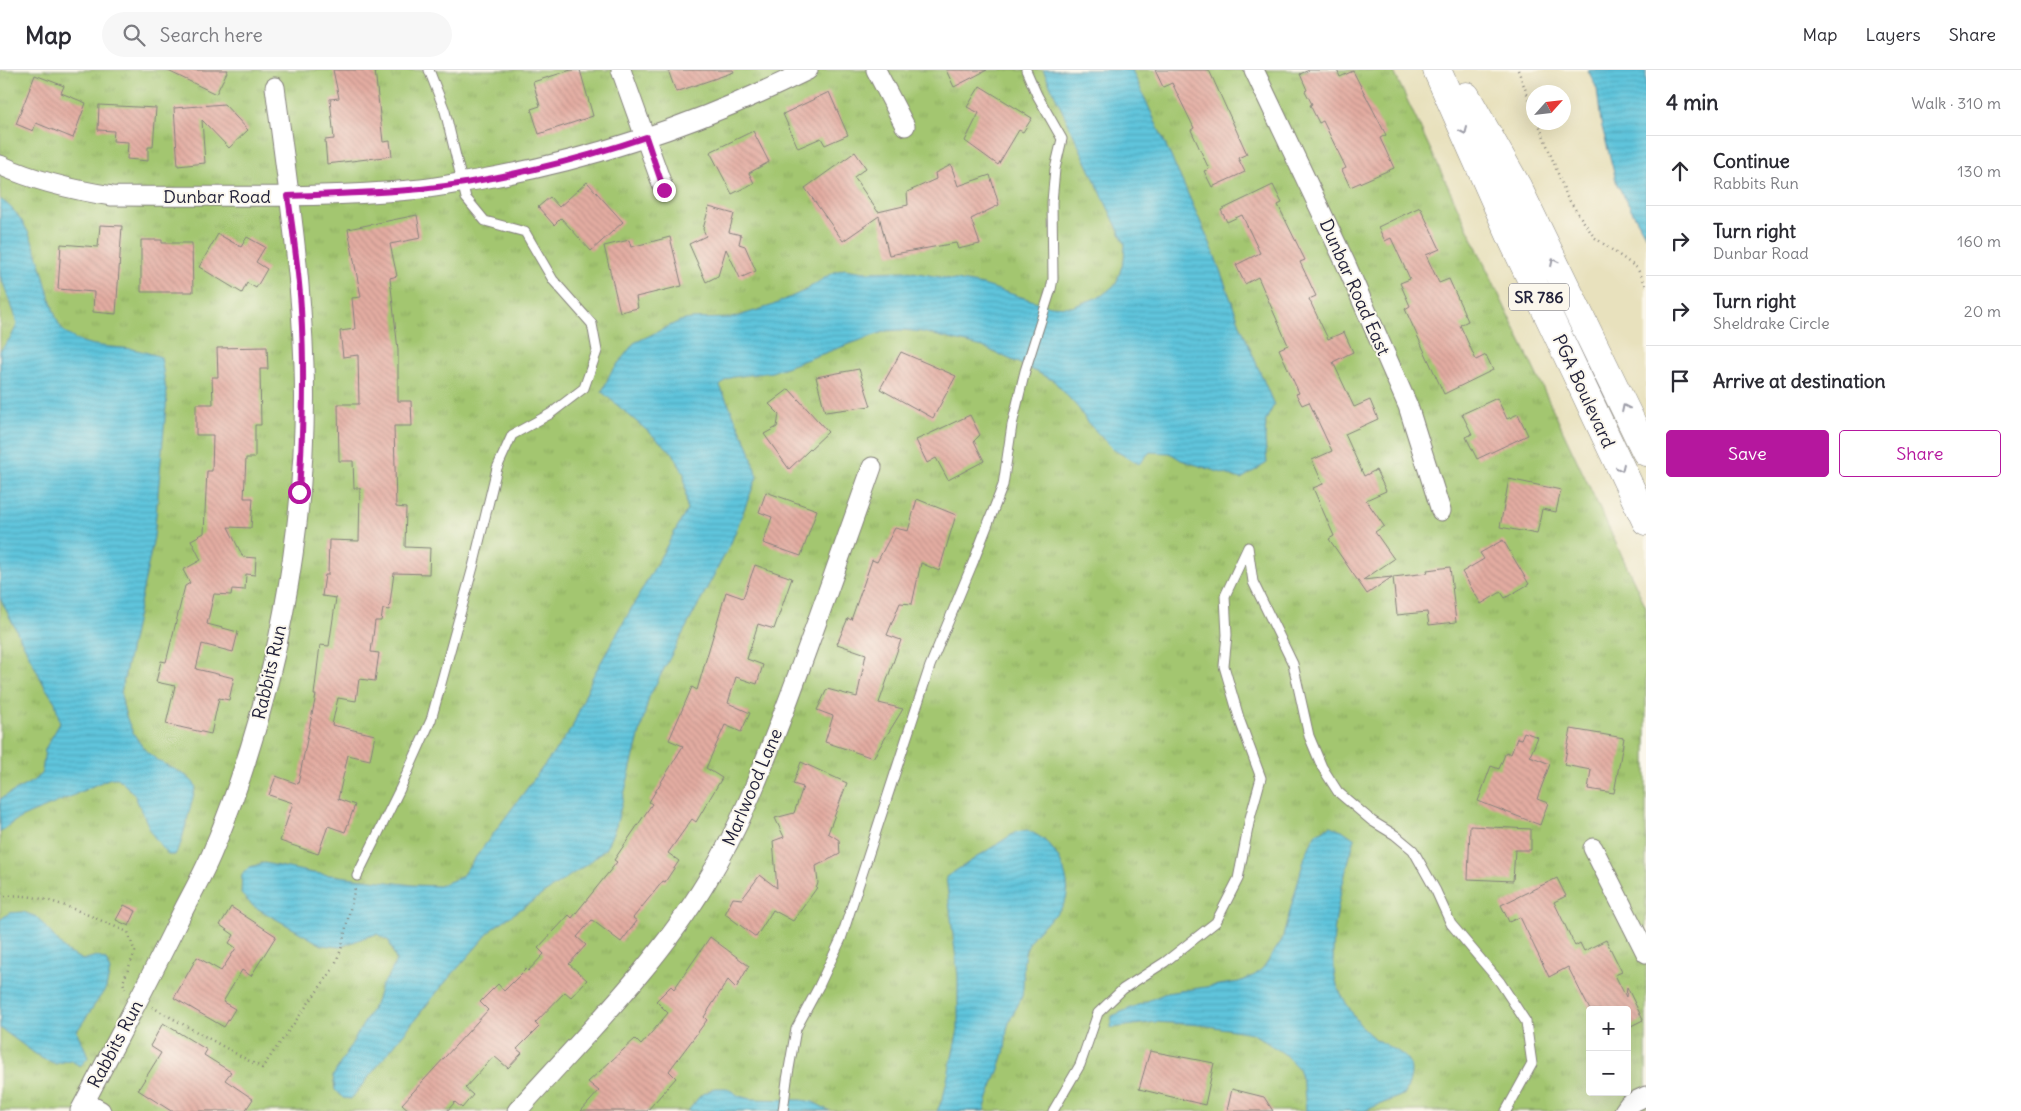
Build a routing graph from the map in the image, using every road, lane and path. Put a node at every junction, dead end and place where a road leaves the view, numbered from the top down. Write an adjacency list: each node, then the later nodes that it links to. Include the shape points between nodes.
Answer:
1 (429, 70): 16 (lane, via 445,111)
2 (621, 70): 14 (street)
3 (808, 70): 14 (street, Dunbar Road, via 700,119)
4 (876, 70): 12 (street)
5 (1026, 70): 32 (lane, via 1062,139 1052,202 1051,290 1025,371 1012,425 1003,485 930,666 842,939 796,1029)
6 (1254, 70): 22 (street, Dunbar Road East, via 1345,262 1408,406)
7 (1437, 70): 23 (main road, PGA Boulevard / SR 786, one-way to 23, via 1513,242)
8 (1451, 70): 20 (main road, PGA Boulevard / SR 786, one-way to 8, via 1518,188)
9 (1518, 70): 11 (path)
10 (275, 87): 18 (street, Rabbits Run)
11 (1526, 91)
12 (905, 126)
13 (1541, 130): 19 (path, via 1567,197 1594,237 1638,268)
14 (646, 137): 16 (street, Dunbar Road, via 578,159); 17 (street)
15 (0, 164): 18 (street, Dunbar Road, via 43,181 112,196)
16 (462, 182): 18 (street, Dunbar Road, via 422,189); 25 (lane, via 466,198 485,221 525,232 553,280 592,324 597,351 584,388 550,414 512,435 497,468 431,720)
17 (664, 190)
18 (288, 196): 28 (street, Rabbits Run, via 301,307 304,367 298,502 282,617 252,743 231,805 214,850)
19 (1646, 285)
20 (1646, 452)
21 (872, 467): 31 (street, Marlwood Lane, via 804,657 736,831 708,880 670,935)
22 (1441, 510)
23 (1646, 521)
24 (1594, 848): 27 (street)
25 (357, 876): 28 (path, via 341,950 333,969 262,1068)
26 (0, 897): 28 (path, via 43,898 128,932 135,952 123,982 126,994)
27 (1646, 953)
28 (138, 1000): 30 (street, Rabbits Run)
29 (1646, 1096): 35 (street, via 1629,1104)
30 (88, 1108)
31 (517, 1111)
32 (783, 1111)
33 (1053, 1111): 34 (lane, via 1080,1065 1098,1013 1123,990 1166,962 1216,922 1238,879 1261,778 1224,666 1228,635 1225,596 1248,547 1253,582 1293,664 1309,736 1322,767 1338,792 1413,850 1451,924 1500,982 1526,1022 1532,1064)
34 (1506, 1111)
35 (1624, 1111)

